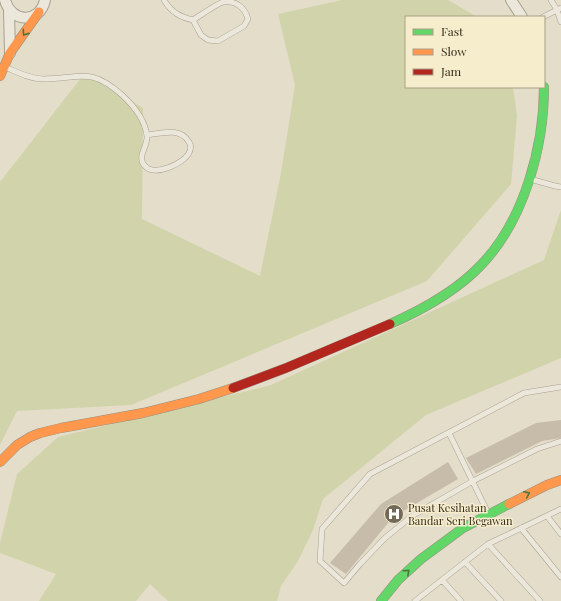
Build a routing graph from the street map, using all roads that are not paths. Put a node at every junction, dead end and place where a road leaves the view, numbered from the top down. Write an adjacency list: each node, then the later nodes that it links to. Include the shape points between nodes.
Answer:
1 (5, 0): 7 (street)
2 (164, 0): 10 (lane, via 169,9)
3 (511, 0): 8 (street)
4 (551, 0): 6 (lane)
5 (45, 4): 7 (street, via 32,17 16,16); 12 (street, one-way to 12)
6 (559, 9): 9 (lane); 11 (lane)
7 (9, 11): 12 (street)
8 (521, 16)
9 (545, 16)
10 (193, 20): 10 (lane, via 223,2 240,5 248,19 244,26 218,40 208,40 201,35)
11 (561, 22)
12 (10, 53): 13 (street)
13 (4, 66): 14 (street); 16 (lane, via 41,79 79,75 95,77 108,83 135,107 142,118)
14 (0, 76)
15 (544, 88): 17 (street, via 536,156)
16 (147, 135): 16 (lane, via 142,159 144,165 150,169 166,169 190,152 191,145 180,132)
17 (529, 179): 18 (lane); 22 (street, via 499,244 459,286 432,304 275,373 206,397 141,413 54,429 31,437 7,453)
18 (561, 187)
19 (561, 387): 20 (lane, via 524,393)
20 (449, 433): 24 (lane); 24 (lane, via 370,474 322,529 320,561 344,583 386,538 412,516)
21 (561, 441): 24 (lane, via 537,449)
22 (0, 462)
23 (561, 480): 26 (street, one-way to 23)
24 (473, 481): 26 (lane)
25 (561, 509): 27 (lane)
26 (488, 514): 35 (street, one-way to 26, via 398,580 421,560 463,528)
27 (547, 516): 28 (lane); 29 (lane)
28 (521, 528): 30 (lane); 32 (lane)
29 (561, 534)
30 (488, 544): 31 (lane); 38 (lane)
31 (466, 562): 33 (lane); 37 (lane)
32 (561, 577)
33 (442, 580): 34 (lane); 36 (lane)
34 (417, 600)
35 (381, 601)
36 (461, 601)
37 (502, 601)
38 (540, 601)

